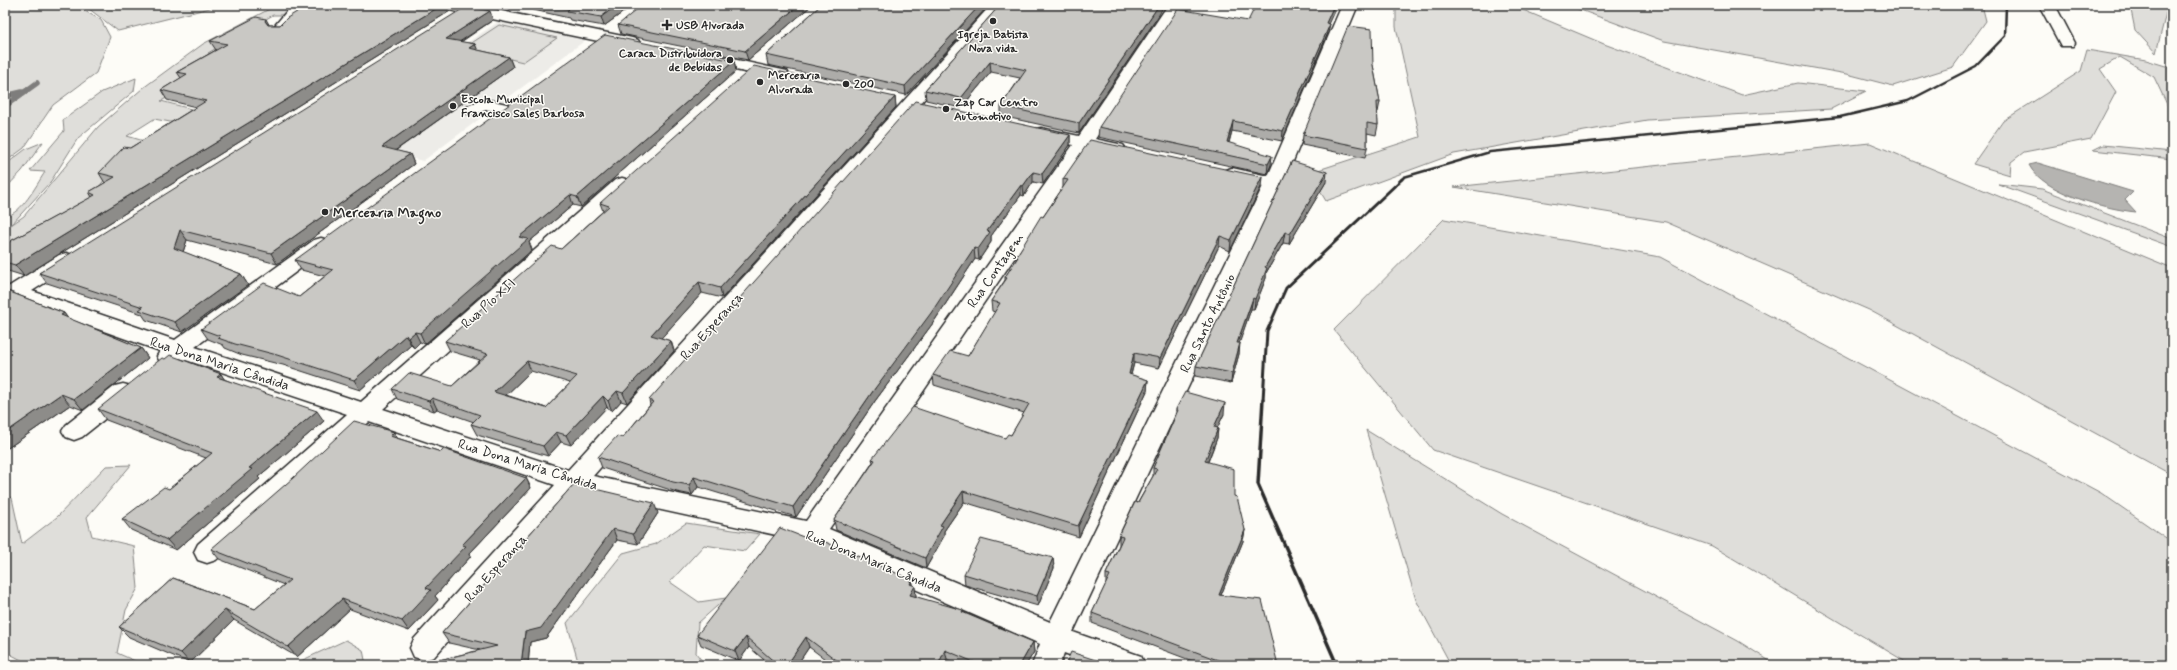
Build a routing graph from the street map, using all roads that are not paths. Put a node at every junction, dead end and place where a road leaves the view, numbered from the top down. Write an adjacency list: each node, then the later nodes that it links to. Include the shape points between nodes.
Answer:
1 (300, 5): 9 (street)
2 (999, 5): 34 (street, Rua Esperança)
3 (1176, 5): 22 (street, Rua Contagem)
4 (1350, 5): 26 (street, Rua Santo Antônio)
5 (2047, 5): 11 (street)
6 (471, 7): 7 (street); 10 (street)
7 (449, 13)
8 (621, 23): 10 (street)
9 (279, 30)
10 (603, 37): 12 (street); 13 (street)
11 (2067, 43)
12 (648, 46)
13 (584, 50)
14 (770, 52): 16 (street)
15 (692, 56): 16 (street)
16 (752, 68): 17 (street); 18 (street)
17 (798, 78)
18 (734, 84)
19 (511, 104): 20 (street)
20 (477, 119)
21 (1024, 129): 22 (street)
22 (1084, 142): 23 (street); 35 (street, Rua Contagem)
23 (1130, 152)
24 (639, 169): 32 (street, Rua Pio XII)
25 (1214, 170): 26 (street)
26 (1274, 182): 37 (street, Rua Santo Antônio)
27 (337, 232): 29 (street)
28 (82, 250): 29 (street, Rua Dona Maria Cândida, via 15,292)
29 (177, 350): 30 (street); 32 (street, Rua Dona Maria Cândida)
30 (153, 369)
31 (134, 383): 33 (street)
32 (366, 412): 34 (street, Rua Dona Maria Cândida); 36 (street, Rua Pio XII)
33 (74, 431)
34 (573, 481): 35 (street, Rua Dona Maria Cândida); 38 (street, Rua Esperança)
35 (812, 533): 37 (street, Rua Dona Maria Cândida)
36 (207, 552)
37 (1056, 638): 39 (street, Rua Santo Antônio); 40 (street, Rua Dona Maria Cândida)
38 (424, 648)
39 (1046, 665)
40 (1131, 665)

